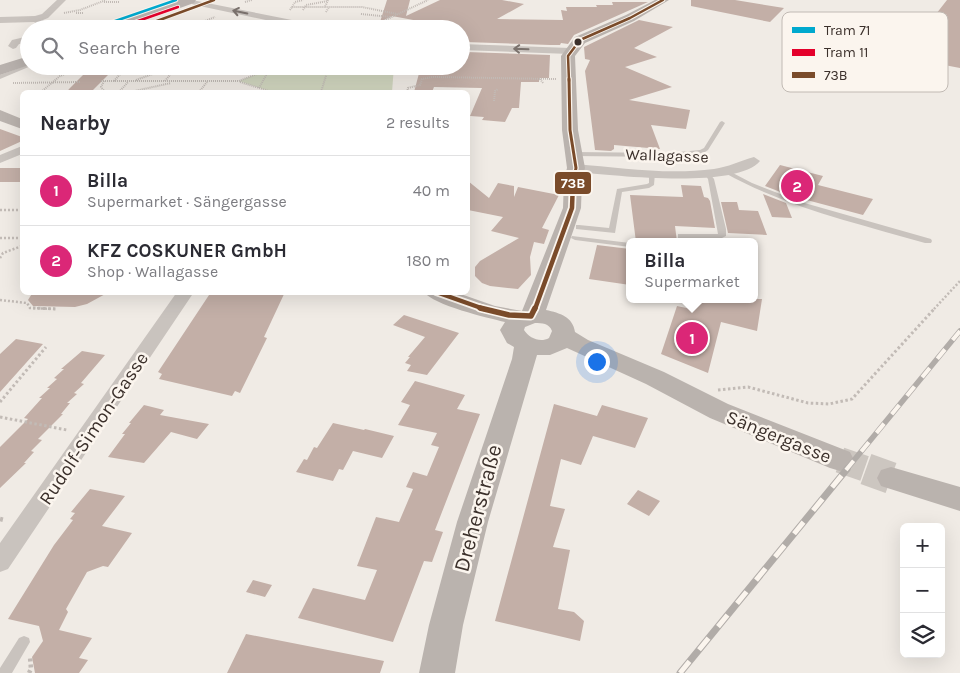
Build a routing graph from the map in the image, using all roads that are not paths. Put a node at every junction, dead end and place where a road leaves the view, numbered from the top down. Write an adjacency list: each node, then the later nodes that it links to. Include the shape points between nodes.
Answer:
1 (62, 0): 6 (street)
2 (214, 0): 4 (lane)
3 (663, 0): 13 (street, via 580,40)
4 (197, 1): 7 (main road); 8 (main road); 9 (lane); 10 (street, one-way to 4)
5 (0, 20): 11 (street)
6 (41, 20)
7 (136, 20)
8 (143, 20)
9 (154, 20)
10 (282, 20)
11 (20, 22)
12 (470, 47): 13 (street, one-way to 12)
13 (570, 51): 25 (street, Dreherstraße, via 567,79)
14 (20, 59): 16 (main road)
15 (20, 63): 17 (main road)
16 (0, 65)
17 (0, 70)
18 (20, 70): 19 (lane)
19 (0, 77)
20 (0, 115): 21 (street)
21 (20, 123)
22 (722, 123): 25 (lane, via 702,152)
23 (20, 151): 24 (street)
24 (0, 159)
25 (575, 161): 28 (street, Wallagasse); 30 (street, Dreherstraße, via 587,179 586,207); 36 (street, Dreherstraße, via 572,208 540,299)
26 (754, 161): 27 (street, Wallagasse)
27 (727, 172): 29 (street, Wallagasse); 32 (lane, via 790,200)
28 (652, 173): 29 (street, Wallagasse); 30 (lane, via 649,186 619,190 612,231)
29 (708, 175): 31 (lane, via 722,236)
30 (577, 233): 33 (lane); 36 (street, Dreherstraße)
31 (681, 236)
32 (928, 240)
33 (626, 244)
34 (184, 295): 40 (street, Rudolf-Simon-Gasse)
35 (442, 295): 36 (street, Sängergasse, via 459,302 468,311 503,326)
36 (537, 330): 37 (street, Sängergasse, via 682,400 710,407); 43 (street, Dreherstraße, via 493,446 446,621)
37 (840, 460)
38 (891, 478): 39 (street)
39 (960, 500)
40 (0, 562)
41 (24, 642): 42 (lane)
42 (4, 673)
43 (437, 673)

